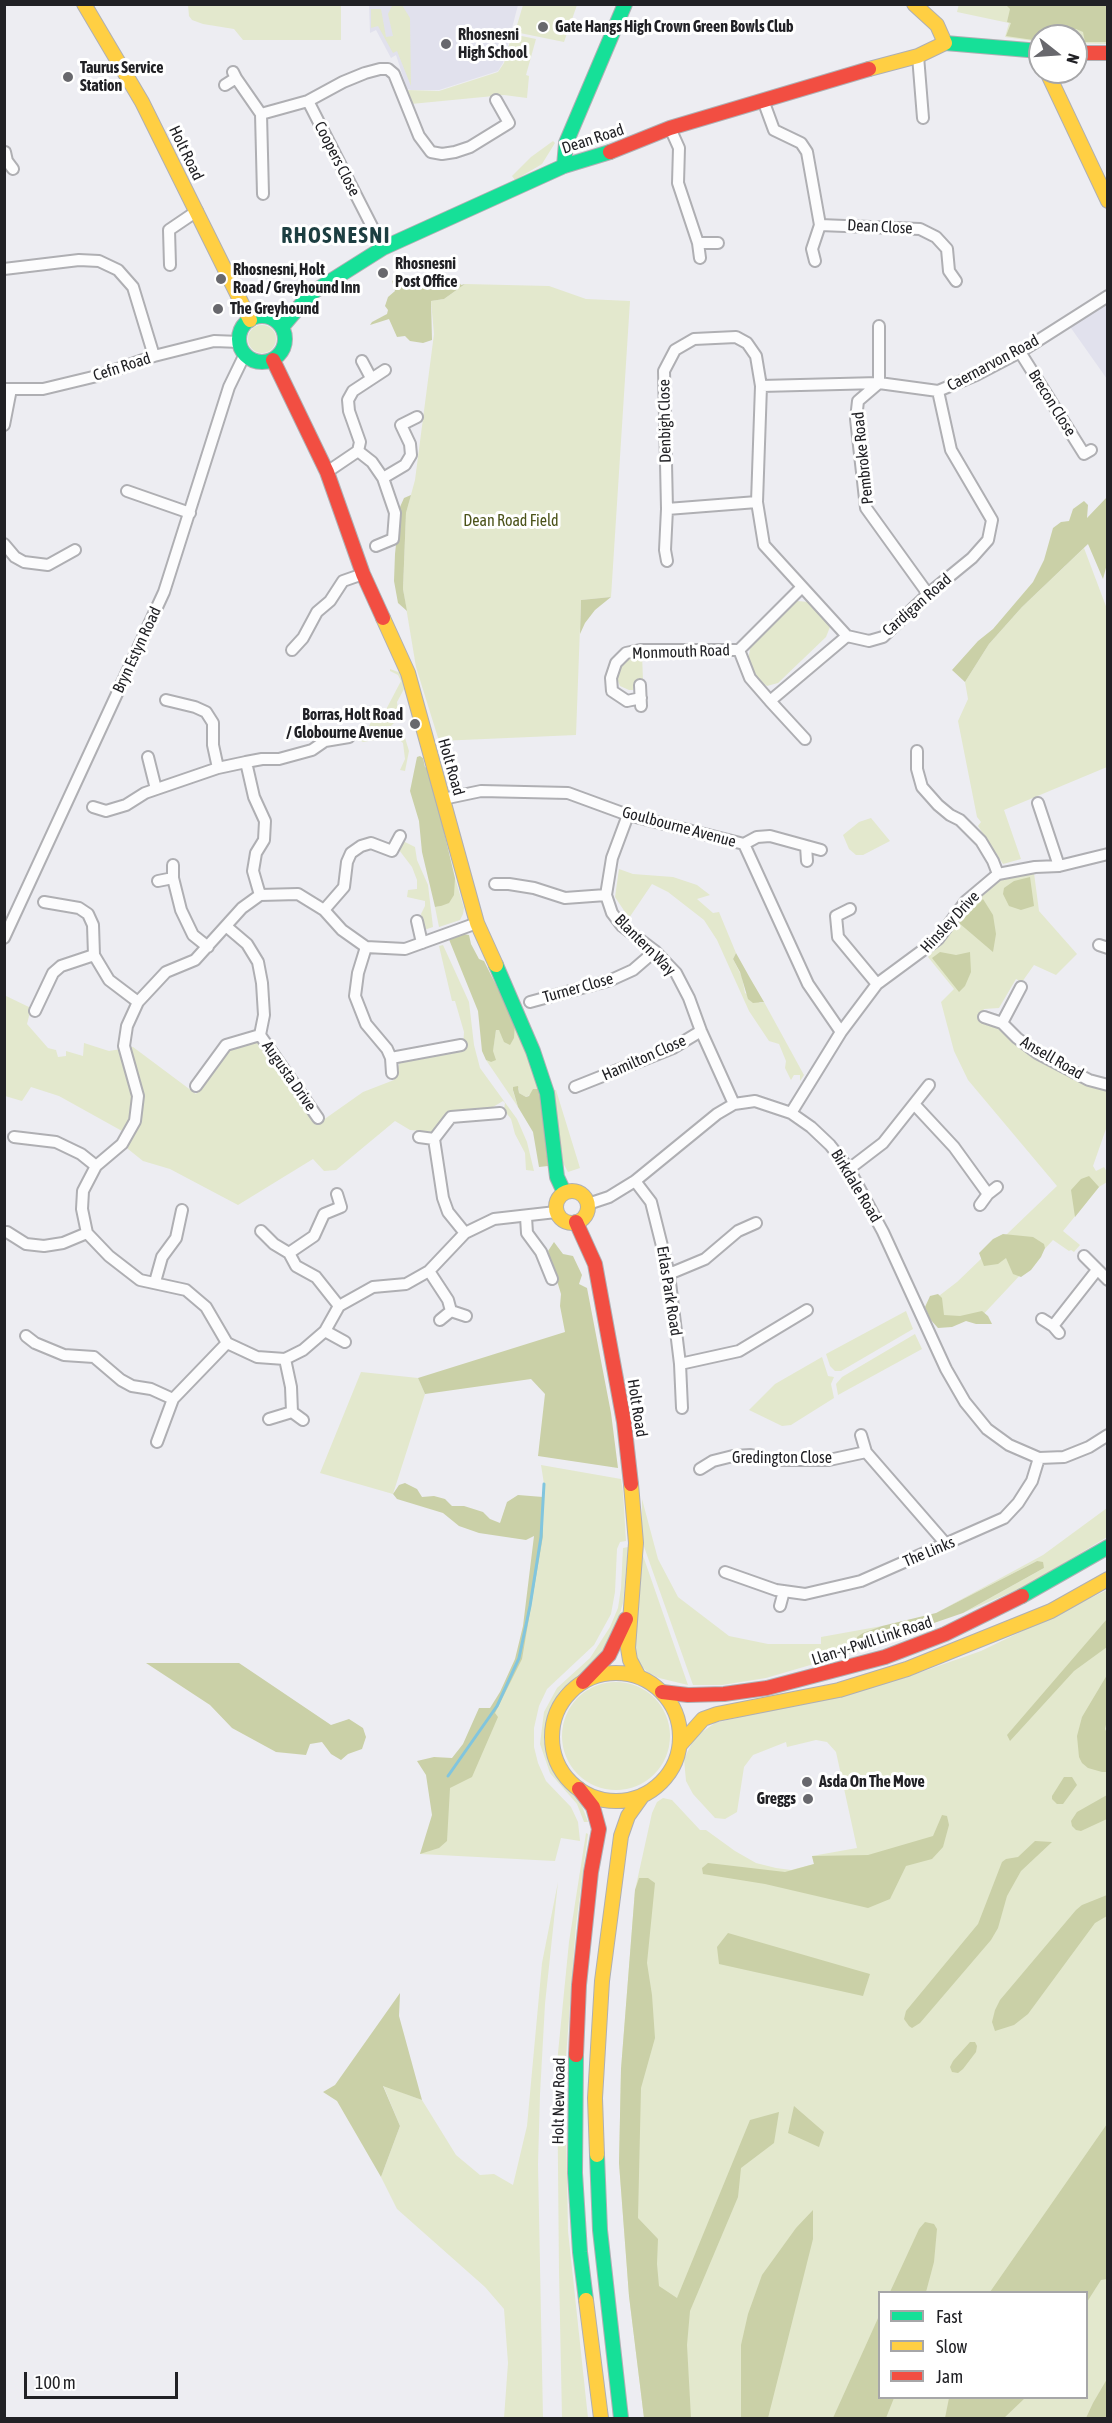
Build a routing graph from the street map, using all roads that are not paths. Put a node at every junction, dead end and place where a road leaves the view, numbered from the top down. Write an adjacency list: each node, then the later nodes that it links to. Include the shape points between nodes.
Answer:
1 (84, 4): 20 (main road, Holt Road, via 142,102)
2 (625, 4): 17 (main road, via 566,143)
3 (914, 4): 4 (main road, via 937,25)
4 (945, 43): 5 (main road); 8 (main road, Dean Road)
5 (1028, 50)
6 (1088, 53): 7 (main road)
7 (1107, 53)
8 (918, 56): 12 (main road, Dean Road); 15 (street)
9 (1053, 84): 19 (main road)
10 (225, 85): 14 (street, via 234,75)
11 (496, 100): 13 (street, Coopers Close, via 509,123 470,147 442,154 431,152 419,136 388,69 343,82)
12 (763, 100): 16 (main road, Dean Road); 21 (street, via 774,130 801,143 807,152)
13 (308, 101): 14 (street, Coopers Close); 24 (street, Coopers Close)
14 (261, 114): 18 (street)
15 (922, 118)
16 (670, 128): 17 (main road, Dean Road); 22 (street, via 679,148 678,183)
17 (564, 166): 24 (main road, Dean Road)
18 (263, 194)
19 (1107, 201)
20 (196, 212): 27 (street, via 169,230); 33 (main road, Holt Road)
21 (820, 225): 26 (street, via 807,248); 29 (street, Dean Close, via 920,229 936,237 947,249)
22 (698, 243): 23 (street); 25 (street)
23 (718, 243)
24 (383, 248): 35 (main road, Dean Road, via 309,294)
25 (700, 258)
26 (815, 261)
27 (170, 265)
28 (4, 269): 38 (street, via 79,260 99,261 118,270 133,287)
29 (949, 271): 30 (street); 31 (street, Dean Close)
30 (938, 276)
31 (956, 281)
32 (1107, 296): 37 (street, Caernarvon Road)
33 (250, 320): 35 (main road, via 264,316); 36 (main road, via 242,328)
34 (879, 326): 43 (street)
35 (282, 327): 39 (main road, via 285,342)
36 (242, 348): 38 (street, Cefn Road, via 214,341); 39 (main road, via 257,362); 56 (street, Bryn Estyn Road)
37 (1020, 352): 46 (street, Caernarvon Road); 50 (street, Brecon Close)
38 (154, 356): 45 (street, Cefn Road, via 64,384)
39 (273, 360): 51 (main road, Holt Road)
40 (362, 361): 42 (street)
41 (386, 370): 42 (street)
42 (371, 378): 49 (street, via 353,391 348,400 360,442)
43 (879, 383): 44 (street, Caernarvon Road); 46 (street, Caernarvon Road); 63 (street, Pembroke Road, via 858,401 856,419 866,508)
44 (760, 386): 54 (street); 55 (street, Denbigh Close, via 756,356 736,337 694,339 675,350 663,371)
45 (8, 389): 48 (street)
46 (938, 391): 63 (street, Cardigan Road, via 951,450 992,520 988,540)
47 (417, 417): 52 (street, via 401,425 411,455 405,465)
48 (4, 425)
49 (358, 451): 51 (street); 52 (street)
50 (1084, 455)
51 (327, 472): 61 (main road, Holt Road)
52 (383, 478): 58 (street, via 395,513 393,539)
53 (127, 491): 56 (street)
54 (757, 502): 55 (street); 62 (street, via 764,545)
55 (667, 509): 60 (street, Denbigh Close)
56 (190, 513): 103 (street, Bryn Estyn Road, via 164,592)
57 (4, 544): 59 (street, via 24,562 48,565)
58 (376, 546)
59 (75, 550)
60 (662, 554)
61 (363, 574): 65 (street, via 344,581 317,612 308,639); 77 (main road, Holt Road, via 408,673)
62 (801, 588): 64 (street); 66 (street, Monmouth Road)
63 (928, 594): 64 (street, Cardigan Road, via 883,637 869,641)
64 (847, 636): 69 (street)
65 (292, 650)
66 (739, 650): 67 (street, Monmouth Road, via 626,653 616,663 612,692 627,701 641,702); 69 (street, Monmouth Road, via 750,678)
67 (640, 685)
68 (166, 701): 75 (street, via 206,712 213,723)
69 (770, 701): 70 (street, Monmouth Road)
70 (805, 739)
71 (917, 751): 89 (street, via 922,787 981,842)
72 (341, 752): 74 (street, via 344,738 325,741 289,757)
73 (148, 757): 76 (street)
74 (246, 762): 75 (street); 94 (street, via 254,797 265,821 264,840 253,871)
75 (218, 768): 76 (street)
76 (156, 789): 79 (street, via 105,814)
77 (443, 799): 80 (street, Goulbourne Avenue, via 481,791 568,793); 101 (main road, Holt Road)
78 (1038, 803): 88 (street)
79 (93, 807)
80 (628, 815): 82 (street, Goulbourne Avenue); 96 (street, Blantern Way, via 612,858)
81 (400, 836): 99 (street, via 396,855 371,843 351,853 344,887)
82 (744, 844): 83 (street, via 770,836); 117 (street, Goulbourne Avenue, via 808,984)
83 (806, 846): 84 (street); 86 (street)
84 (820, 850)
85 (1107, 854): 88 (street, Hinsley Drive)
86 (807, 861)
87 (173, 865): 90 (street)
88 (1059, 866): 89 (street, Hinsley Drive)
89 (998, 874): 109 (street, Hinsley Drive, via 966,900 938,939)
90 (173, 878): 91 (street); 105 (street, via 181,910 193,935)
91 (158, 881)
92 (495, 884): 93 (street)
93 (509, 884): 95 (street); 96 (street, via 565,898)
94 (260, 896): 99 (street, via 298,894); 102 (street, via 242,908)
95 (507, 896)
96 (606, 896): 107 (street, Blantern Way, via 622,926)
97 (44, 902): 108 (street, via 58,909 79,908 88,915 93,925)
98 (850, 909): 109 (street, via 836,916 838,937)
99 (324, 910): 106 (street, via 342,930)
100 (417, 921): 104 (street)
101 (477, 922): 104 (street); 137 (main road, Holt Road, via 547,1094 557,1177)
102 (227, 927): 105 (street); 118 (street, Augusta Drive, via 247,944 258,962 264,1015)
103 (4, 938)
104 (422, 943): 106 (street, via 405,949)
105 (208, 947): 111 (street, via 195,960 166,972)
106 (366, 947): 120 (street, via 357,973 355,996 366,1024)
107 (655, 951): 112 (street, Turner Close, via 633,970 611,980); 116 (street, Blantern Way, via 676,973)
108 (94, 955): 111 (street, via 109,980); 113 (street, via 61,966 53,973 37,992)
109 (877, 984): 117 (street, Hinsley Drive)
110 (1021, 987): 115 (street)
111 (138, 1002): 134 (street, via 123,1046 138,1096 135,1121 122,1144)
112 (530, 1002)
113 (35, 1011)
114 (984, 1017): 115 (street, Ansell Road)
115 (1002, 1023): 123 (street, Ansell Road, via 1037,1053)
116 (701, 1031): 125 (street, Hamilton Close, via 588,1088); 126 (street, Blantern Way)
117 (841, 1032): 129 (street, Hinsley Drive)
118 (260, 1035): 124 (street, Augusta Drive, via 226,1045); 130 (street, Augusta Drive)
119 (461, 1045): 120 (street)
120 (391, 1058): 121 (street)
121 (392, 1073)
122 (929, 1085): 127 (street)
123 (1107, 1085)
124 (196, 1086)
125 (575, 1087)
126 (734, 1104): 129 (street, Birkdale Road, via 755,1101); 136 (street)
127 (914, 1104): 135 (street, via 883,1143); 140 (street, via 992,1190)
128 (500, 1113): 133 (street, via 451,1117)
129 (791, 1113): 135 (street, Birkdale Road, via 830,1145)
130 (318, 1118)
131 (14, 1137): 134 (street, via 56,1142)
132 (419, 1137): 133 (street)
133 (434, 1139): 149 (street, via 448,1212)
134 (96, 1166): 148 (street, via 83,1191)
135 (849, 1169): 179 (street, Birkdale Road, via 965,1402 987,1429 1009,1445)
136 (635, 1181): 139 (street); 154 (street, Erlas Park Road, via 651,1202)
137 (564, 1192): 139 (main road, via 579,1192); 142 (main road, via 556,1203)
138 (336, 1194): 150 (street, via 346,1207 324,1214 314,1236)
139 (588, 1204): 144 (main road, via 586,1213)
140 (980, 1205)
141 (183, 1210): 157 (street, via 176,1238 162,1257)
142 (556, 1212): 143 (street); 144 (main road, via 562,1220)
143 (526, 1217): 149 (street, via 494,1219); 155 (street, via 527,1233 541,1252)
144 (576, 1222): 186 (main road, Holt Road, via 595,1264 624,1422 635,1520)
145 (756, 1223): 154 (street, via 738,1231 705,1259)
146 (261, 1231): 150 (street)
147 (7, 1232): 148 (street, via 26,1244 44,1246 63,1244)
148 (87, 1233): 157 (street, via 140,1280)
149 (465, 1233): 153 (street)
150 (289, 1253): 158 (street, via 296,1266 316,1277)
151 (1084, 1256): 152 (street)
152 (1097, 1270): 156 (street); 162 (street, via 1056,1329)
153 (429, 1271): 158 (street, via 406,1284 373,1287); 160 (street)
154 (669, 1274): 169 (street, Erlas Park Road)
155 (552, 1279)
156 (1107, 1280)
157 (155, 1282): 167 (street, via 186,1290 206,1307)
158 (339, 1306): 164 (street)
159 (807, 1310): 169 (street, via 739,1350)
160 (451, 1311): 161 (street); 163 (street)
161 (466, 1316)
162 (1042, 1319)
163 (440, 1320)
164 (325, 1330): 166 (street); 168 (street, via 303,1350)
165 (26, 1336): 170 (street, via 64,1355 94,1357 132,1386 151,1389)
166 (345, 1342)
167 (227, 1343): 168 (street, via 257,1357); 170 (street)
168 (285, 1359): 172 (street)
169 (680, 1364): 171 (street, Erlas Park Road)
170 (173, 1400): 177 (street)
171 (682, 1408)
172 (292, 1412): 173 (street); 174 (street)
173 (269, 1419)
174 (303, 1420)
175 (861, 1435): 178 (street)
176 (1107, 1436): 179 (street, via 1064,1457)
177 (157, 1442)
178 (866, 1452): 180 (street, Gredington Close, via 830,1460 732,1456); 181 (street)
179 (1039, 1458): 181 (street, The Links, via 1032,1481 1004,1518)
180 (700, 1469)
181 (946, 1544): 185 (street, The Links, via 861,1581 805,1594)
182 (1107, 1547): 190 (main road, Llan-y-Pwll Link Road, via 998,1608 885,1657 767,1688 724,1694)
183 (733, 1570): 185 (street, The Links)
184 (1107, 1579): 191 (main road, via 1051,1611 907,1669 839,1690 703,1719)
185 (784, 1591): 187 (street)
186 (631, 1603): 188 (main road, Holt Road, via 628,1648); 189 (main road, Holt Road, via 609,1655)
187 (780, 1606)
188 (639, 1677): 189 (main road, via 610,1673); 190 (main road)
189 (583, 1682): 192 (main road, via 559,1708 552,1744 566,1777)
190 (662, 1692): 191 (main road, via 677,1716)
191 (680, 1744): 193 (main road, via 667,1777)
192 (579, 1789): 193 (main road, via 610,1801); 194 (main road, Holt New Road, via 593,1807 598,1829 579,1985 574,2106 580,2252)
193 (642, 1796): 195 (main road, via 628,1816 621,1836 602,1981 595,2098 600,2230)
194 (601, 2418)
195 (621, 2418)

